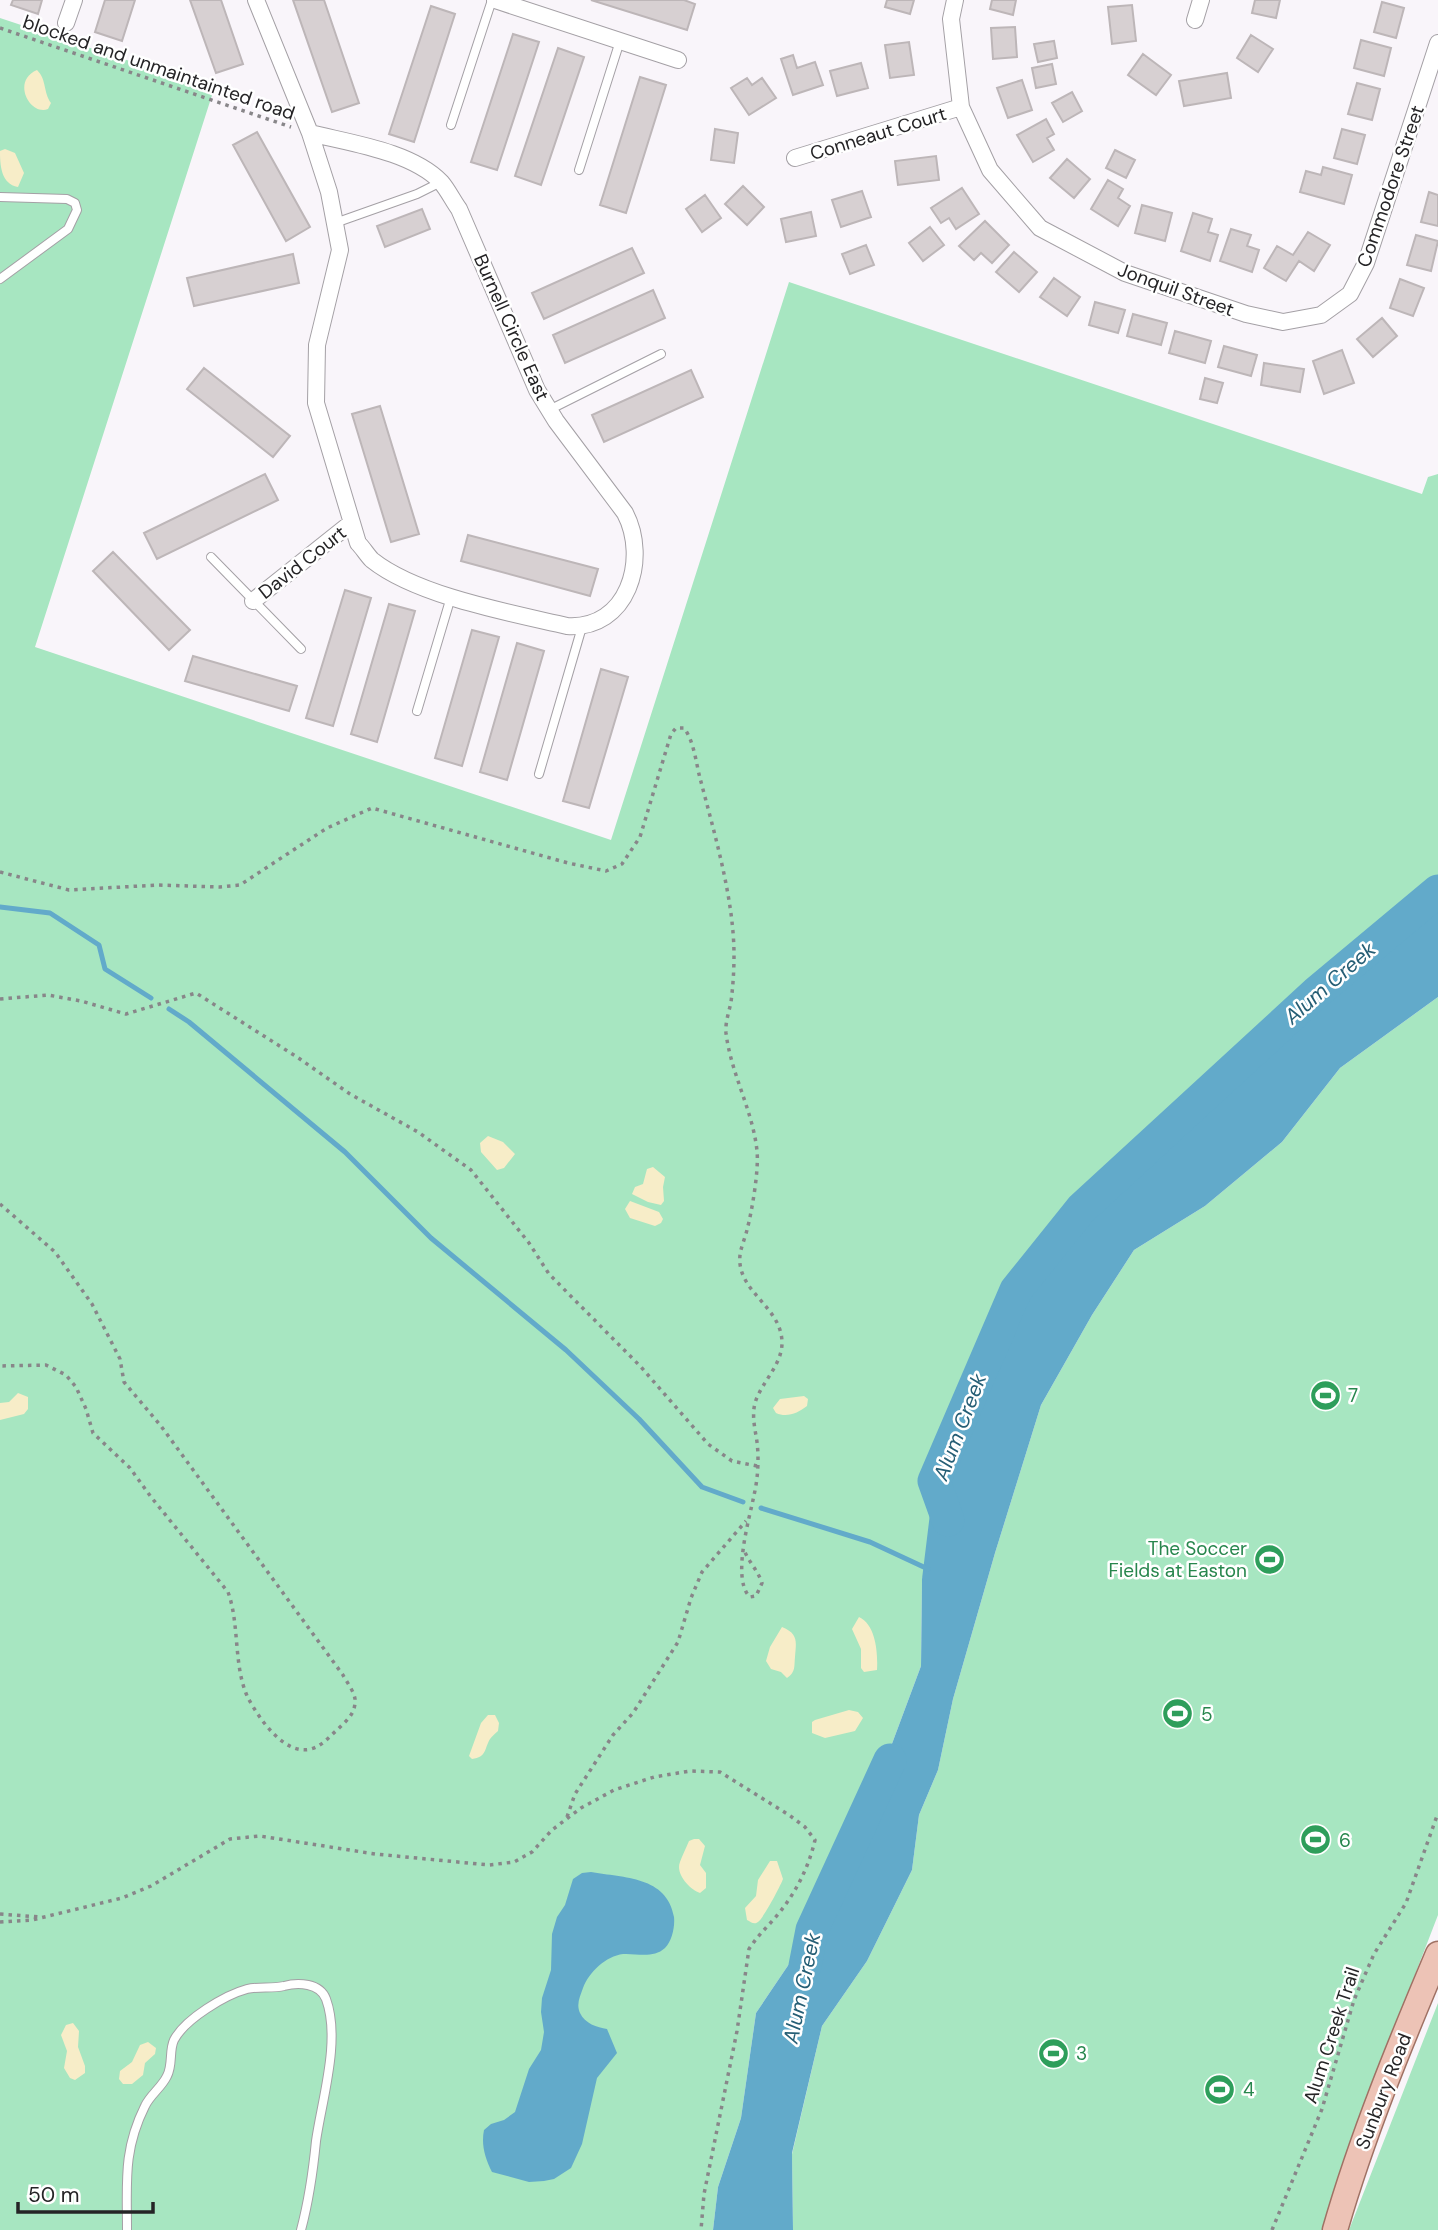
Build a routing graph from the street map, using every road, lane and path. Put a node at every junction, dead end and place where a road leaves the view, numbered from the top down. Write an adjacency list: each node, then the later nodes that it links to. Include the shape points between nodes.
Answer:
1 (74, 0): 7 (street)
2 (256, 0): 14 (street)
3 (494, 0): 9 (street); 13 (lane)
4 (955, 0): 12 (street, Jonquil Street, via 951,19)
5 (1201, 0): 6 (street)
6 (1195, 20)
7 (66, 23)
8 (0, 28): 14 (path, blocked and unmaintainted road)
9 (620, 41): 11 (street); 16 (lane)
10 (1438, 43): 21 (street, Commodore Street, via 1366,263 1350,295)
11 (678, 60)
12 (961, 107): 15 (street, Conneaut Court); 21 (street, Jonquil Street, via 990,170 1040,228 1125,273 1247,314 1283,321)
13 (451, 125)
14 (310, 133): 17 (street, Burnell Circle East, via 393,155 419,165); 19 (street)
15 (795, 158)
16 (579, 170)
17 (441, 182): 19 (lane); 23 (street, Burnell Circle East, via 474,240)
18 (0, 197): 20 (lane, via 68,199 77,210 68,229)
19 (335, 223): 24 (street, via 340,250 317,345 316,402)
20 (0, 279)
21 (1321, 315)
22 (661, 354): 23 (lane)
23 (549, 410): 28 (street, Burnell Circle East, via 633,527 636,544 626,596)
24 (351, 523): 26 (street, via 358,543 371,559 402,578); 27 (street, David Court)
25 (211, 557): 27 (lane)
26 (451, 597): 28 (street, via 555,624); 30 (lane)
27 (253, 601): 29 (lane)
28 (590, 625): 31 (lane)
29 (301, 649)
30 (417, 712)
31 (538, 774)
32 (0, 872): 36 (path, via 69,890 240,885 318,834 372,808 606,871 622,864 640,837 671,734 684,728 722,864 734,950 726,1029 757,1152 740,1269 746,1284 778,1323 782,1343 756,1401)
33 (0, 999): 36 (path, via 48,995 126,1014 197,993 471,1170 549,1274 641,1367 708,1444 732,1461)
34 (0, 1204): 35 (path, via 55,1252 92,1304 120,1359 124,1382 162,1426 343,1675 355,1698 351,1717 323,1744 299,1749 283,1742 266,1724 248,1697 228,1592 130,1468 93,1433 76,1387 66,1375 46,1365)
35 (0, 1366)
36 (757, 1466): 37 (path)
37 (748, 1520): 38 (path); 40 (path, via 702,1572 678,1642 633,1713 612,1735 575,1794)
38 (744, 1550): 38 (path, via 742,1577 750,1597 762,1583)
39 (1438, 1813): 48 (path, Alum Creek Trail, via 1406,1903 1374,1954 1354,2000 1322,2109)
40 (566, 1819): 42 (path, via 532,1852 514,1862 488,1865 260,1836 230,1839 141,1890); 47 (path, via 614,1790 654,1777 720,1772 797,1821 815,1840 810,1863 789,1900 748,1949)
41 (0, 1914): 42 (path)
42 (46, 1917): 43 (path)
43 (0, 1922)
44 (1438, 1954): 49 (main road, Sunbury Road, via 1346,2190)
45 (127, 2230): 46 (lane, via 126,2169 132,2132 147,2101 167,2076 174,2039 201,2010 248,1989 295,1983 314,1986 325,1997 331,2025 330,2065)
46 (301, 2230)
47 (701, 2230)
48 (1272, 2230)
49 (1335, 2230)

